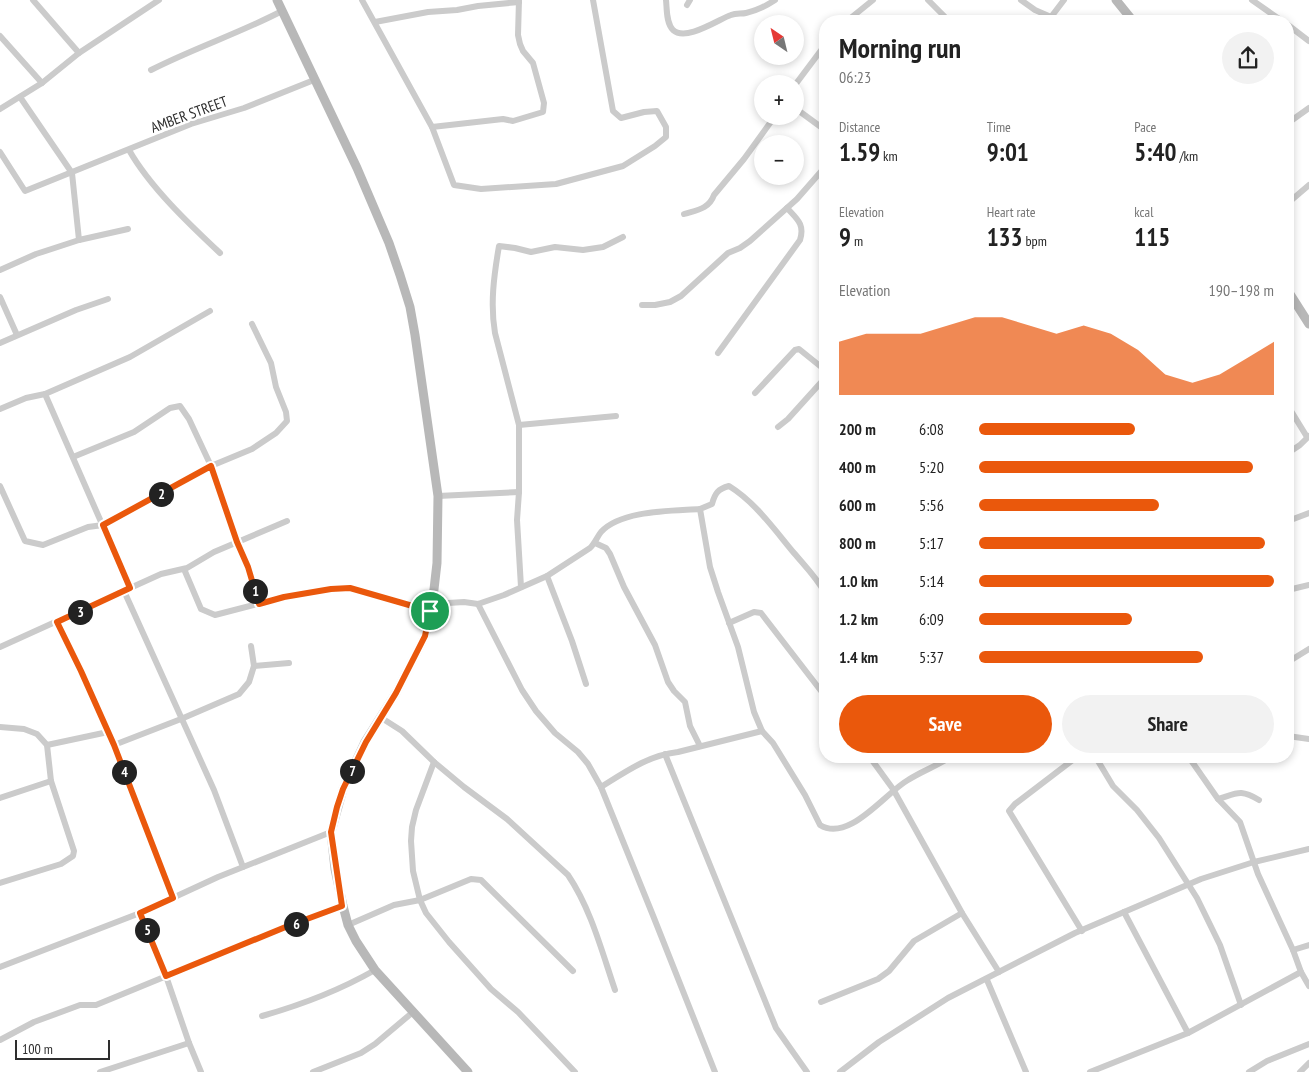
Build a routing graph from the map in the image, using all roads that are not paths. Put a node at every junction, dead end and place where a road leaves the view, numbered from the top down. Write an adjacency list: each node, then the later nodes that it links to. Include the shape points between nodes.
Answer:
1 (33, 0): 26 (street)
2 (159, 0): 26 (street)
3 (277, 0): 15 (street)
4 (362, 0): 22 (street)
5 (593, 0): 39 (street, via 613,111 621,118 657,111 666,127 664,139 618,168 556,184 481,189 454,185)
6 (666, 0): 7 (street, via 668,20 673,29 690,32 728,16 762,8)
7 (775, 0)
8 (873, 0): 16 (street)
9 (928, 0): 17 (street)
10 (1021, 0): 18 (street)
11 (1064, 0): 19 (street)
12 (1116, 0): 20 (street)
13 (1252, 0): 21 (street)
14 (519, 1): 22 (street); 39 (street, via 518,35 523,51 533,63 544,103 543,112 512,121 503,119)
15 (282, 11): 28 (street); 30 (street)
16 (854, 15)
17 (943, 15)
18 (1043, 15)
19 (1053, 15)
20 (1128, 15)
21 (1273, 15)
22 (375, 22): 39 (street)
23 (1294, 30): 25 (street)
24 (0, 36): 31 (street)
25 (1309, 41)
26 (80, 53): 31 (street)
27 (819, 53): 29 (street)
28 (151, 70)
29 (802, 75)
30 (314, 80): 40 (street, AMBER STREET); 78 (street, via 389,243 410,307)
31 (42, 83): 32 (street)
32 (20, 97): 34 (street); 42 (street)
33 (1309, 108): 36 (street)
34 (0, 109)
35 (804, 115): 38 (street)
36 (1294, 119)
37 (769, 125): 47 (street, via 712,201 705,208)
38 (819, 126)
39 (432, 127)
40 (129, 150): 42 (street, AMBER STREET); 51 (street, via 148,180)
41 (0, 152): 42 (street, AMBER STREET, via 25,191)
42 (72, 173): 50 (street)
43 (819, 174): 46 (street)
44 (1309, 185): 45 (street)
45 (1294, 198)
46 (787, 208): 56 (street, via 745,245 726,254 681,296 670,302); 62 (street, via 803,230 800,240)
47 (684, 214)
48 (128, 229): 50 (street)
49 (623, 237): 70 (street, via 603,247 583,250 555,247 532,252 499,246 492,318)
50 (79, 240): 52 (street)
51 (220, 253)
52 (0, 270)
53 (0, 297): 60 (street)
54 (108, 298): 60 (street)
55 (1294, 300): 59 (street)
56 (642, 305)
57 (210, 310): 66 (street, via 130,357)
58 (252, 324): 75 (street, via 271,363 287,421 252,449)
59 (1309, 324)
60 (17, 335): 61 (street)
61 (0, 343)
62 (718, 353)
63 (819, 365): 65 (street, via 799,349 795,350)
64 (819, 385): 71 (street)
65 (755, 393)
66 (45, 394): 67 (street); 74 (street)
67 (0, 409)
68 (1294, 415): 72 (street)
69 (616, 416): 70 (street)
70 (519, 425): 77 (street)
71 (778, 427)
72 (1308, 437): 73 (street)
73 (1294, 449)
74 (73, 457): 75 (street, via 134,432 170,408 180,406); 83 (street)
75 (211, 466): 83 (street); 84 (street)
76 (1, 490): 83 (street, via 25,542 43,545 88,527)
77 (519, 492): 78 (street); 90 (street, via 517,520)
78 (438, 496): 96 (street, via 438,553)
79 (700, 509): 85 (street, via 624,519 601,532); 88 (street, via 712,504 714,494 720,488 729,486 742,494); 98 (street, via 710,567)
80 (1309, 513): 81 (street)
81 (1294, 519)
82 (287, 521): 84 (street)
83 (103, 525): 91 (street)
84 (237, 542): 86 (street); 93 (street)
85 (595, 543): 87 (street); 116 (street, via 610,554 655,645 668,682 685,702 690,726)
86 (184, 569): 91 (street, via 168,571); 93 (street, via 205,612 215,615)
87 (547, 576): 90 (street); 105 (street)
88 (819, 581)
89 (1309, 585): 92 (street)
90 (521, 587): 95 (street)
91 (127, 589): 97 (street); 108 (street)
92 (1294, 589)
93 (259, 604): 96 (street, via 284,597 350,588)
94 (448, 604): 95 (street)
95 (478, 604): 125 (street, via 536,711 554,733 578,752)
96 (430, 611): 107 (street, via 425,636)
97 (57, 622): 100 (street); 111 (street)
98 (729, 623): 106 (street, via 761,612); 110 (street)
99 (252, 646): 104 (street)
100 (0, 647)
101 (1309, 649): 102 (street)
102 (1294, 658)
103 (289, 663): 104 (street)
104 (254, 666): 108 (street, via 250,682 239,694)
105 (586, 684)
106 (819, 688)
107 (380, 717): 118 (street, via 402,731); 130 (street, via 343,789)
108 (181, 719): 115 (street); 133 (street, via 214,790)
109 (0, 727): 114 (street, via 30,731)
110 (762, 731): 116 (street); 126 (street, via 773,743 805,795 815,818 824,828 853,824)
111 (108, 732): 114 (street); 115 (street)
112 (1294, 737): 113 (street)
113 (1309, 739)
114 (47, 745): 124 (street)
115 (114, 745): 136 (street)
116 (700, 746): 117 (street)
117 (665, 754): 125 (street, via 639,764); 170 (street, via 776,1028)
118 (434, 762): 137 (street, via 412,827 413,872); 154 (street, via 507,818 568,875 592,923)
119 (874, 763): 126 (street)
120 (942, 763): 126 (street)
121 (1069, 763): 143 (street, via 1009,811)
122 (1099, 763): 135 (street, via 1113,786 1159,838)
123 (1193, 763): 128 (street)
124 (51, 781): 127 (street); 134 (street, via 72,843 73,856 61,864)
125 (601, 787): 169 (street)
126 (893, 790): 141 (street)
127 (0, 798)
128 (1218, 799): 129 (street, via 1242,792); 132 (street, via 1240,822)
129 (1260, 800)
130 (331, 832): 133 (street); 138 (street)
131 (1309, 849): 132 (street)
132 (1254, 862): 135 (street); 145 (street)
133 (243, 867): 136 (street)
134 (0, 883)
135 (1187, 885): 139 (street); 156 (street, via 1212,929)
136 (173, 898): 140 (street)
137 (420, 900): 142 (street, via 394,905); 148 (street, via 471,880 481,880); 168 (street, via 448,942)
138 (342, 906): 142 (street); 151 (street)
139 (1124, 912): 143 (street); 159 (street)
140 (140, 913): 146 (street); 151 (street)
141 (962, 913): 149 (street); 155 (street, via 914,941 878,979)
142 (348, 925): 147 (street)
143 (1082, 932): 149 (street)
144 (1309, 945): 145 (street)
145 (1293, 950): 150 (street)
146 (0, 967)
147 (375, 970): 157 (street); 158 (street, via 334,991)
148 (574, 970)
149 (999, 972): 152 (street)
150 (1301, 972): 153 (street); 156 (street)
151 (166, 976): 160 (street, via 96,1005 80,1005 34,1022); 161 (street)
152 (986, 980): 171 (street, via 879,1042); 172 (street)
153 (1309, 986)
154 (615, 990)
155 (821, 1002)
156 (1241, 1005): 159 (street)
157 (413, 1012): 166 (street, via 361,1053); 167 (street)
158 (262, 1016)
159 (1188, 1033): 173 (street)
160 (0, 1040)
161 (189, 1043): 164 (street); 165 (street)
162 (1309, 1044): 174 (street)
163 (1309, 1063): 175 (street)
164 (100, 1072)
165 (201, 1072)
166 (312, 1072)
167 (468, 1072)
168 (575, 1072)
169 (714, 1072)
170 (807, 1072)
171 (840, 1072)
172 (1026, 1072)
173 (1090, 1072)
174 (1249, 1072)
175 (1300, 1072)

